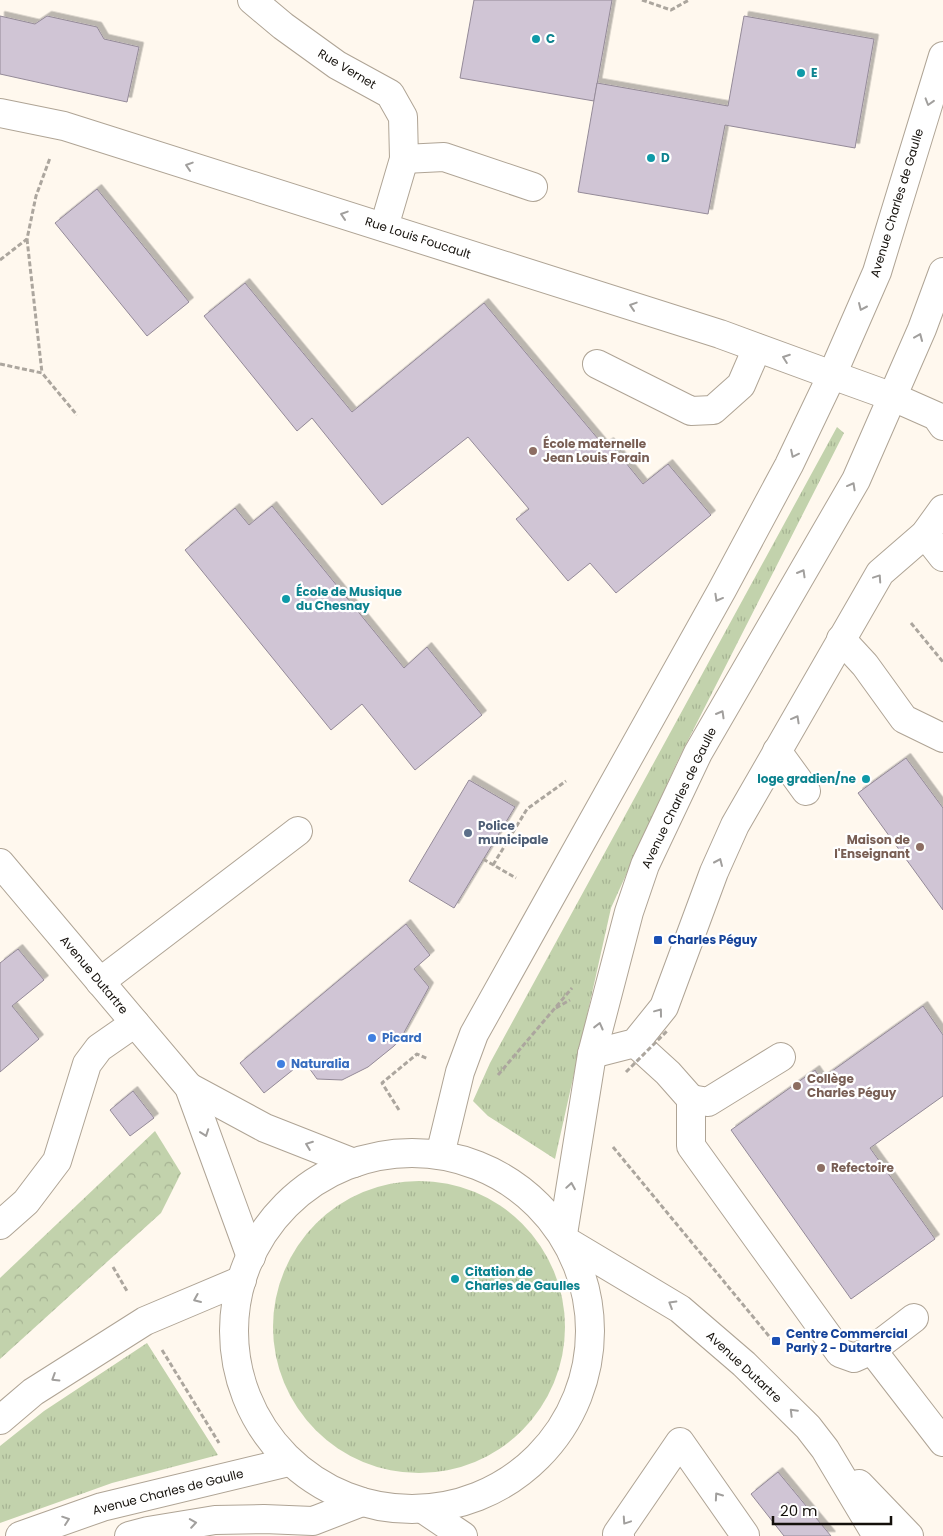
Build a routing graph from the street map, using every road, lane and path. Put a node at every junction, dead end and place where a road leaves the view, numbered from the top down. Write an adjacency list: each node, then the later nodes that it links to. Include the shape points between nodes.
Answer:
1 (252, 0): 6 (main road, Rue Vernet, via 337,65 390,94 403,117)
2 (642, 0): 3 (path, via 671,10)
3 (689, 0)
4 (943, 56): 17 (main road, Avenue Charles de Gaulle, one-way to 17, via 877,272)
5 (0, 112): 9 (main road, Rue Louis Foucault, one-way to 5, via 64,126)
6 (404, 159): 8 (main road, via 444,157); 9 (main road, Rue Vernet)
7 (49, 164): 10 (path, via 36,196)
8 (532, 187)
9 (384, 227): 13 (main road, Rue Louis Foucault, one-way to 9)
10 (27, 239): 11 (path); 16 (path)
11 (0, 260)
12 (943, 272): 18 (main road, Avenue Charles de Gaulle, one-way to 12)
13 (757, 348): 15 (main road, via 741,385 713,410 691,411); 17 (main road, Rue Louis Foucault, one-way to 13)
14 (0, 364): 16 (path)
15 (597, 364)
16 (42, 373): 19 (path)
17 (832, 375): 18 (main road); 50 (main road, Avenue Charles de Gaulle, one-way to 50, via 789,465 722,590 474,1034 460,1072)
18 (893, 397): 20 (main road, via 936,416); 43 (main road, Avenue Charles de Gaulle, one-way to 18, via 629,912 645,865 698,753 856,480)
19 (78, 415)
20 (943, 426)
21 (943, 509): 22 (main road)
22 (925, 534): 23 (main road); 25 (main road, one-way to 22, via 880,574)
23 (943, 557)
24 (911, 623): 26 (path)
25 (841, 639): 27 (main road, via 865,664 904,719); 28 (main road, one-way to 25)
26 (943, 662)
27 (943, 738)
28 (777, 751): 30 (main road); 41 (main road, one-way to 28, via 664,1007 714,872 735,825)
29 (566, 780): 34 (path, via 527,809)
30 (806, 791)
31 (298, 830): 37 (main road)
32 (483, 859): 34 (path)
33 (0, 863): 37 (main road, Avenue Dutartre)
34 (493, 865): 35 (path)
35 (516, 878)
36 (579, 980): 38 (path)
37 (100, 982): 39 (main road, Avenue Dutartre)
38 (554, 1009)
39 (135, 1023): 46 (main road, Avenue Dutartre); 52 (main road, via 99,1048 87,1064 57,1161 26,1202)
40 (668, 1030): 45 (path, bridge)
41 (635, 1043): 43 (main road); 47 (main road)
42 (417, 1054): 48 (path, via 382,1083)
43 (592, 1054): 53 (main road, Avenue Charles de Gaulle, one-way to 43)
44 (780, 1057): 47 (main road, via 708,1102)
45 (621, 1080)
46 (189, 1087): 51 (main road, Avenue Dutartre, one-way to 46, via 265,1128); 55 (main road, Avenue Dutartre, one-way to 55)
47 (691, 1099): 59 (main road, via 691,1146 754,1234 840,1353 854,1358)
48 (399, 1110)
49 (612, 1146): 58 (path)
50 (440, 1155): 51 (main road, via 382,1155); 53 (main road, via 488,1169 530,1196)
51 (354, 1163): 55 (main road, via 321,1178 293,1200 269,1226)
52 (0, 1225)
53 (565, 1238): 62 (main road, Avenue Dutartre, one-way to 53, via 744,1364 680,1309); 66 (main road, via 586,1290 590,1341 580,1392 556,1437 519,1474 474,1498)
54 (113, 1267): 57 (path)
55 (246, 1268): 57 (main road, one-way to 57); 63 (main road, via 234,1319 237,1358 247,1396 265,1431)
56 (914, 1318): 59 (main road)
57 (145, 1321): 60 (main road, one-way to 60, via 33,1392); 64 (path)
58 (776, 1345)
59 (872, 1350): 61 (main road)
60 (0, 1420)
61 (943, 1442)
62 (825, 1448): 72 (main road, Avenue Dutartre); 73 (main road)
63 (289, 1462): 64 (main road, Avenue Charles de Gaulle); 65 (main road, via 324,1486)
64 (239, 1475): 68 (main road, Avenue Charles de Gaulle, one-way to 64, via 102,1507)
65 (362, 1502): 66 (main road, via 392,1508); 69 (main road, one-way to 65, via 215,1520 313,1521)
66 (424, 1509): 67 (main road)
67 (453, 1532)
68 (20, 1536)
69 (128, 1536)
70 (620, 1536): 71 (main road, one-way to 70, via 680,1442 617,1534)
71 (744, 1536)
72 (878, 1536)
73 (909, 1536)

